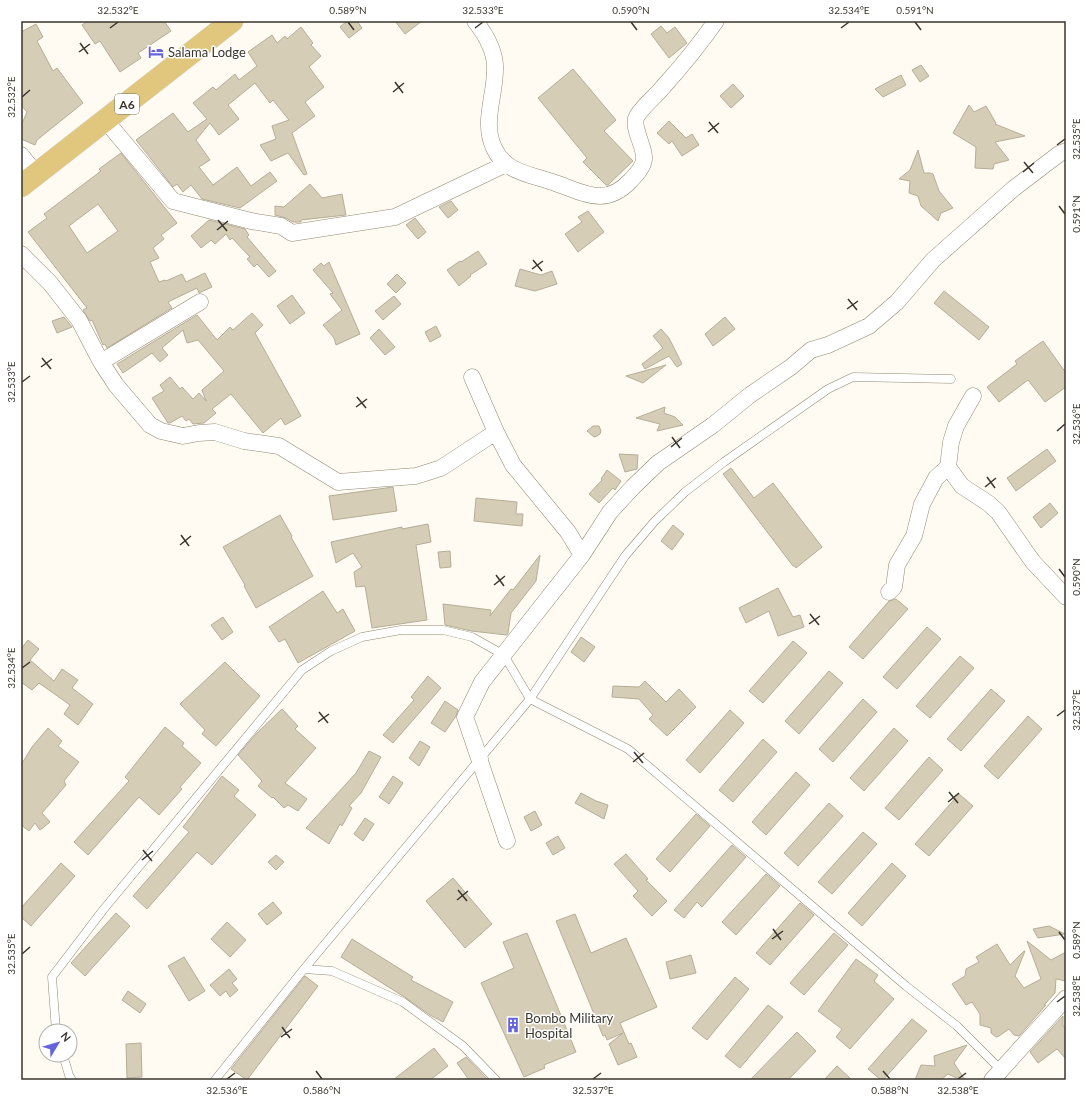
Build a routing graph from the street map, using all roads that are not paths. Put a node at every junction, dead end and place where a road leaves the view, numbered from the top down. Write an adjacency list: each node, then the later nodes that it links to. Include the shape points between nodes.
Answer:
1 (232, 21): 4 (main road, A6)
2 (475, 21): 7 (street, via 493,53 495,70 488,129 494,148)
3 (716, 21): 7 (street, via 636,118 635,125 644,157 635,176 618,192 603,197 582,194 565,186 524,174)
4 (106, 121): 7 (street, via 173,201 280,226 292,233 395,216); 8 (main road, A6)
5 (1066, 151): 17 (street, via 1013,189 933,260 897,302 869,326 811,350 713,425 658,463 610,512)
6 (21, 155): 8 (street)
7 (506, 164)
8 (28, 180)
9 (21, 254): 11 (street, via 50,283 79,320)
10 (200, 302): 11 (street)
11 (101, 362): 15 (street, via 133,406 150,425 161,431 183,436 215,432 244,441 279,446 338,482 416,476 440,468)
12 (472, 377): 15 (street)
13 (951, 379): 21 (lane, via 853,377 828,389 724,462 685,492 654,522 625,556)
14 (973, 396): 16 (street, via 956,426)
15 (496, 432): 17 (street, via 513,465 568,532)
16 (948, 467): 18 (street, via 936,478 922,504 914,536 897,565 894,587); 19 (street, via 962,486 998,512 1033,562)
17 (582, 555): 20 (street)
18 (889, 592)
19 (1066, 597)
20 (504, 655): 21 (lane); 22 (street, via 482,682); 27 (lane, via 472,637 443,630 401,630 362,637 331,651 302,670 52,977)
21 (530, 700): 23 (lane); 29 (lane, via 628,750 900,981 957,1026)
22 (465, 717): 23 (street); 24 (street)
23 (480, 759): 25 (lane)
24 (507, 841)
25 (304, 969): 31 (lane); 32 (lane, via 332,971 403,1002 463,1046)
26 (1066, 998): 29 (street)
27 (55, 1023)
28 (65, 1063): 30 (lane)
29 (997, 1075)
30 (72, 1080)
31 (215, 1080)
32 (496, 1080)

